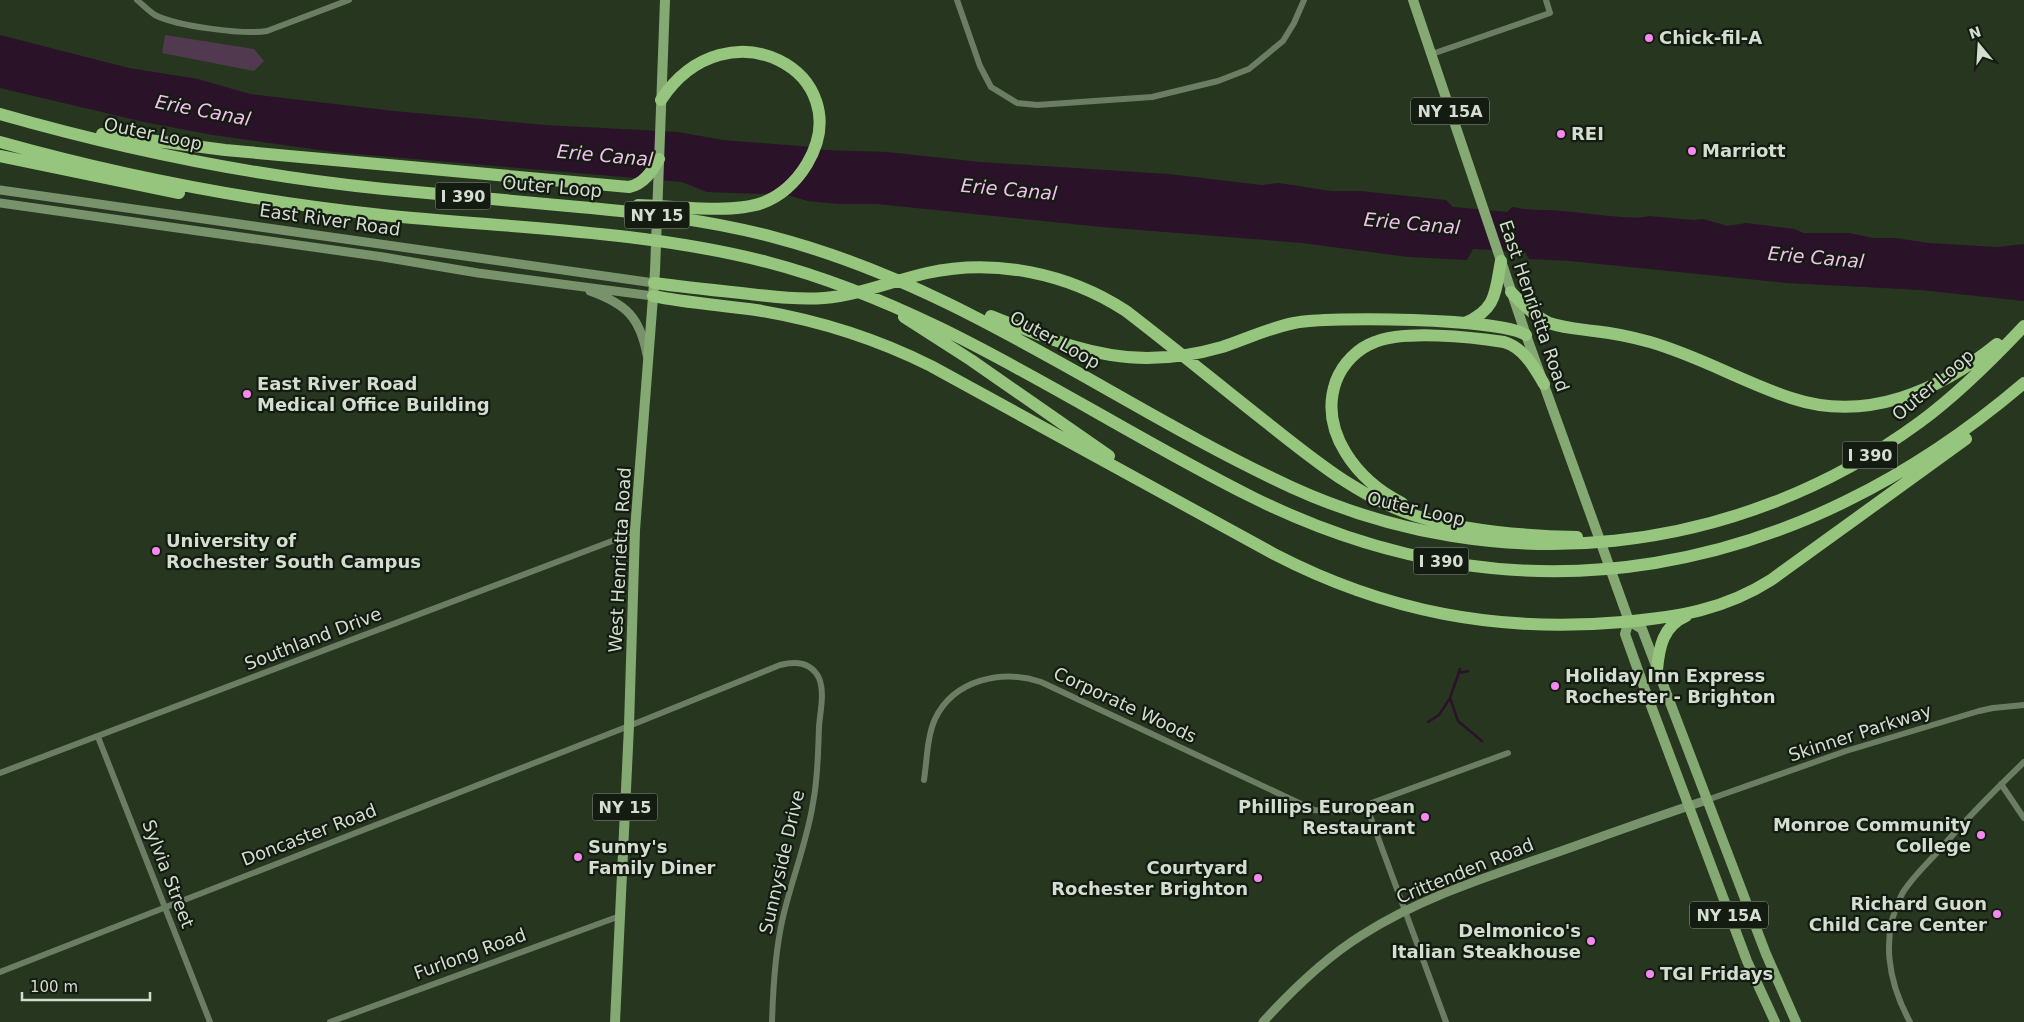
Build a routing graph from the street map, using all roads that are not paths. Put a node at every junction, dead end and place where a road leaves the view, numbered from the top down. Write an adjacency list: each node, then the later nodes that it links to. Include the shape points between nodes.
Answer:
1 (137, 0): 2 (street, via 155,15 172,21 254,33)
2 (349, 0)
3 (665, 0): 11 (main road, NY 15)
4 (957, 0): 5 (street, via 980,66 992,87 1017,103 1037,105 1152,97 1249,70 1283,41)
5 (1304, 0)
6 (1412, 0): 10 (main road, East Henrietta Road / NY 15A)
7 (1546, 0): 10 (street, via 1550,13)
8 (774, 46): 18 (highway, via 794,60 805,73 813,88 819,121 811,157 802,172 778,195 737,208)
9 (696, 52): 11 (highway, via 675,75)
10 (1432, 54): 21 (main road, East Henrietta Road / NY 15A)
11 (661, 100): 16 (main road, West Henrietta Road / NY 15)
12 (0, 114): 13 (highway, Outer Loop / I 390)
13 (33, 124): 16 (highway, via 218,150 629,187 646,178); 18 (highway, Outer Loop / I 390, via 163,155 262,173)
14 (0, 142): 20 (highway, I 390, via 155,180)
15 (0, 156): 20 (highway, via 160,190)
16 (659, 159): 22 (main road, West Henrietta Road / NY 15)
17 (0, 190): 22 (street, East River Road)
18 (511, 200): 24 (highway, Outer Loop / I 390, via 666,215 743,230 834,255)
19 (0, 203): 23 (street, East River Road)
20 (301, 205): 27 (highway, I 390, via 675,244 767,262)
21 (1500, 261): 25 (main road, East Henrietta Road / NY 15A); 29 (highway, via 1489,308)
22 (655, 277): 26 (main road, West Henrietta Road / NY 15); 39 (highway, via 796,298 846,295 958,268 1017,270 1068,282 1118,306 1360,491 1422,518)
23 (568, 284): 26 (street, East River Road); 33 (street, via 606,298 630,312 640,330)
24 (921, 289): 29 (highway, via 1060,342 1131,357 1170,357 1202,352 1272,328 1312,320); 38 (highway, Outer Loop / I 390, via 991,324 1252,468 1321,500 1373,518 1456,537 1541,545 1626,540)
25 (1511, 292): 31 (main road, East Henrietta Road / NY 15A); 32 (highway, via 1529,310 1559,326 1649,342 1692,356 1792,399 1831,407 1870,406 1908,397 1962,369)
26 (653, 296): 33 (main road, West Henrietta Road / NY 15); 37 (highway, via 793,317 875,340 938,370)
27 (870, 296): 34 (highway, I 390, via 969,342 1223,481 1300,519 1398,552 1452,564 1499,569 1578,571 1641,566 1703,554 1763,536 1838,506 1894,477 1953,439); 37 (highway)
28 (2024, 321): 32 (highway)
29 (1463, 324): 31 (highway, via 1512,329)
30 (2024, 326): 32 (highway, Outer Loop / I 390)
31 (1526, 336): 35 (main road, East Henrietta Road / NY 15A)
32 (2009, 338): 38 (highway, Outer Loop / I 390, via 1972,378 1925,418 1860,461 1776,502)
33 (648, 362): 40 (main road, West Henrietta Road / NY 15)
34 (2024, 383)
35 (1544, 384): 39 (highway, via 1525,356 1508,343 1432,336 1399,336 1375,342 1355,354 1341,371 1332,401 1333,425 1344,450 1363,475 1409,507); 42 (main road, East Henrietta Road / NY 15A)
36 (2024, 388): 41 (highway, via 1957,446 1771,580 1743,596)
37 (1181, 502): 42 (highway, via 1317,576 1406,606 1512,624 1558,626)
38 (1702, 525): 39 (highway, via 1585,537 1532,535)
39 (1473, 527)
40 (635, 530): 45 (main road, West Henrietta Road / NY 15); 46 (street, Southland Drive, via 611,542)
41 (1706, 610): 42 (highway); 43 (highway, via 1683,617 1670,627 1662,641)
42 (1629, 621): 43 (main road, East Henrietta Road, via 1642,629); 54 (main road, East Henrietta Road / NY 15A, via 1625,634)
43 (1657, 670): 52 (main road, East Henrietta Road / NY 15A)
44 (2024, 705): 52 (street, Skinner Parkway, via 1979,711 1846,751)
45 (629, 726): 56 (street, Doncaster Road); 58 (main road, West Henrietta Road / NY 15); 63 (street, Sunnyside Drive, via 786,663 806,665 819,679 822,692 814,796 778,940)
46 (98, 737): 49 (street, Southland Drive); 56 (street, Sylvia Street)
47 (1508, 754): 53 (street, Corporate Woods)
48 (2024, 762): 51 (street)
49 (0, 774)
50 (924, 780): 53 (street, Corporate Woods, via 931,733 939,712 956,695 991,677 1028,677 1306,808 1338,812)
51 (2002, 784): 55 (street); 68 (street, via 1920,872 1903,893 1897,907 1889,940 1889,962 1891,976)
52 (1707, 800): 54 (street, Crittenden Road); 67 (main road, East Henrietta Road / NY 15A, via 1766,954)
53 (1366, 805): 57 (street)
54 (1688, 806): 57 (street, Crittenden Road, via 1476,881); 66 (main road, East Henrietta Road / NY 15A, via 1746,961)
55 (2024, 818)
56 (165, 907): 59 (street, Doncaster Road); 60 (street, Sylvia Street)
57 (1405, 911): 64 (street, Crittenden Road, via 1363,934 1327,961); 65 (street)
58 (620, 916): 61 (street, Furlong Road); 62 (main road, West Henrietta Road / NY 15)
59 (0, 972)
60 (210, 1022)
61 (330, 1022)
62 (615, 1022)
63 (772, 1022)
64 (1263, 1022)
65 (1446, 1022)
66 (1775, 1022)
67 (1796, 1022)
68 (1910, 1022)

